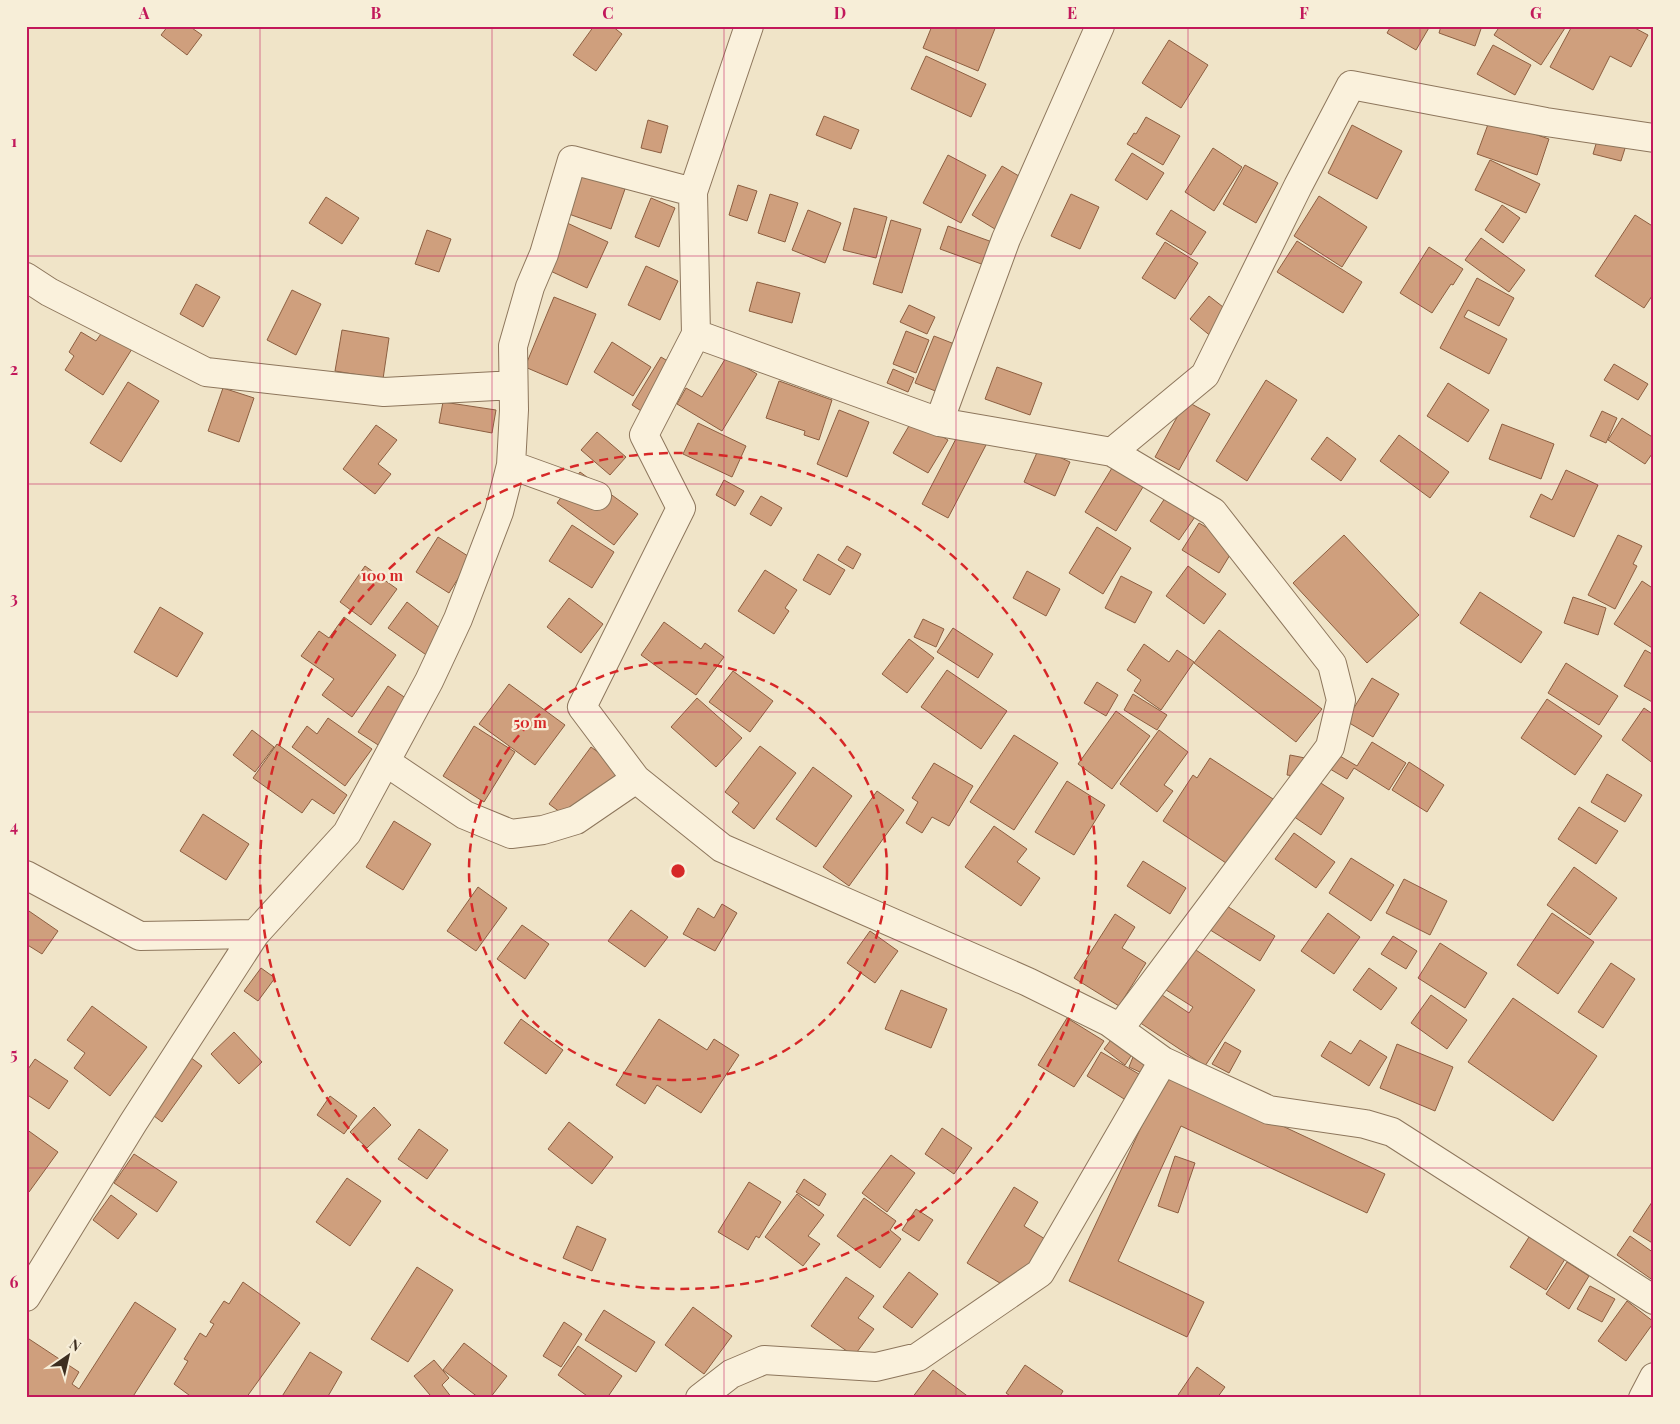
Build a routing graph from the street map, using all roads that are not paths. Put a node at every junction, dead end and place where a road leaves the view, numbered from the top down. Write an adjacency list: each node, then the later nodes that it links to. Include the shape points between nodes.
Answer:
1 (749, 26): 4 (street)
2 (1100, 26): 8 (street, via 1006,239)
3 (1654, 138): 9 (street, via 1546,122 1351,85 1205,375)
4 (693, 192): 6 (street); 7 (street, via 572,160 513,346)
5 (26, 276): 7 (street, via 49,292 206,372 384,392)
6 (696, 334): 8 (street); 13 (street, via 644,434 681,508 582,707)
7 (513, 385): 10 (street)
8 (939, 422): 9 (street)
9 (1112, 452): 16 (street, via 1213,512 1332,664 1341,700 1330,746)
10 (511, 465): 11 (street); 12 (street, via 499,512 458,619)
11 (597, 496)
12 (386, 762): 13 (street, via 465,815 511,834 543,830 576,820); 15 (street, via 347,833)
13 (636, 779): 16 (street, via 722,848 1028,982)
14 (26, 875): 15 (street, via 140,936)
15 (254, 934): 18 (street)
16 (1119, 1029): 17 (street)
17 (1162, 1061): 19 (street, via 1269,1110 1365,1124 1392,1132); 21 (street, via 1040,1273 918,1357 876,1367 764,1360 731,1374)
18 (26, 1297)
19 (1654, 1300)
20 (1654, 1377): 22 (street)
21 (700, 1398)
22 (1643, 1398)

